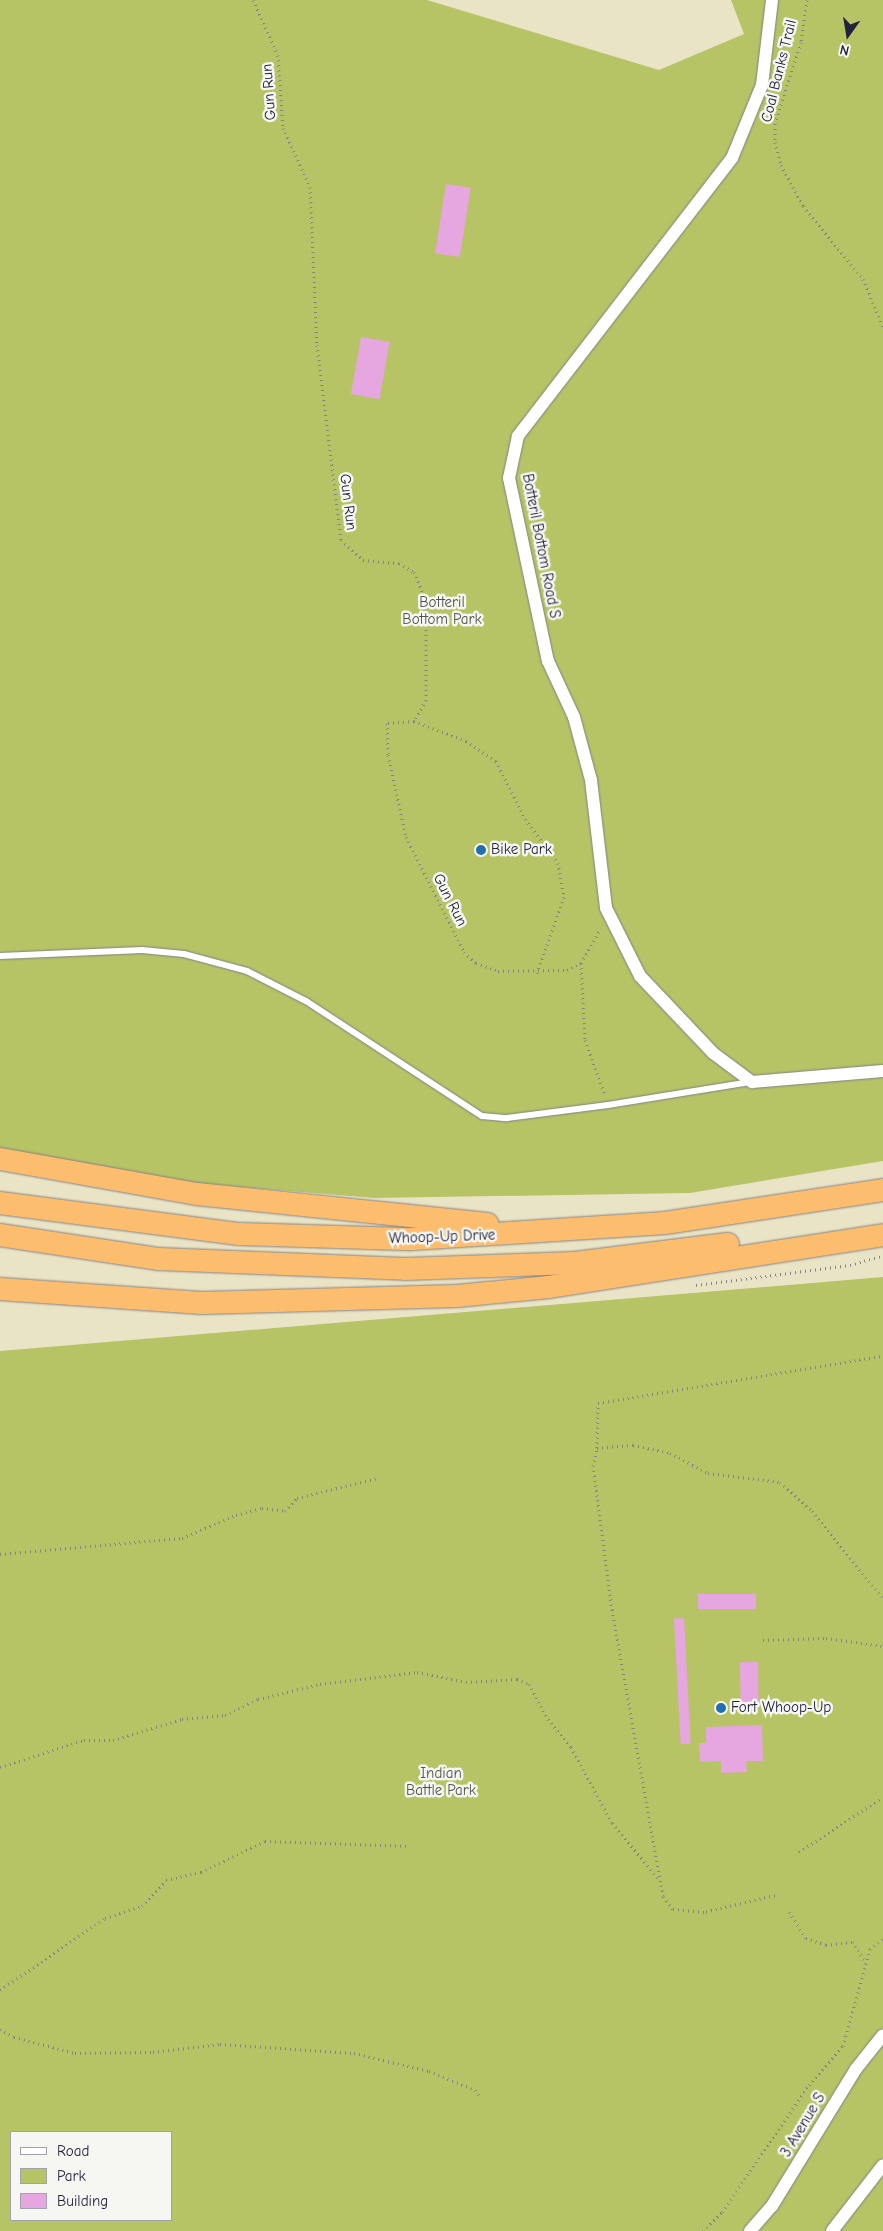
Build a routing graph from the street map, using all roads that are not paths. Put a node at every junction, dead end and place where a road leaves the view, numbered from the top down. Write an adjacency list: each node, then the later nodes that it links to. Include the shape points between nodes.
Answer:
1 (772, 0): 4 (street, Botteril Bottom Road S, via 765,76 732,158 518,436 510,460 510,485 548,662 574,717 591,780 599,880 615,931 654,995 713,1053)
2 (0, 956): 4 (lane, via 142,950 216,960 247,971 306,1002 482,1116 507,1118)
3 (883, 1071): 4 (street)
4 (752, 1082)
5 (0, 1159): 9 (highway, via 197,1194)
6 (883, 1190): 9 (highway, Whoop-Up Drive, via 665,1223)
7 (0, 1203): 9 (highway, Whoop-Up Drive, via 248,1234 403,1239)
8 (883, 1222): 10 (highway, Whoop-Up Drive, via 576,1263 405,1269 159,1259)
9 (568, 1231)
10 (0, 1235)
11 (883, 1235): 12 (highway, via 620,1277 457,1296 202,1303)
12 (0, 1289)
13 (883, 2035): 15 (street, 3 Avenue S, via 856,2068 772,2206)
14 (883, 2165): 16 (street)
15 (750, 2231)
16 (832, 2231)

